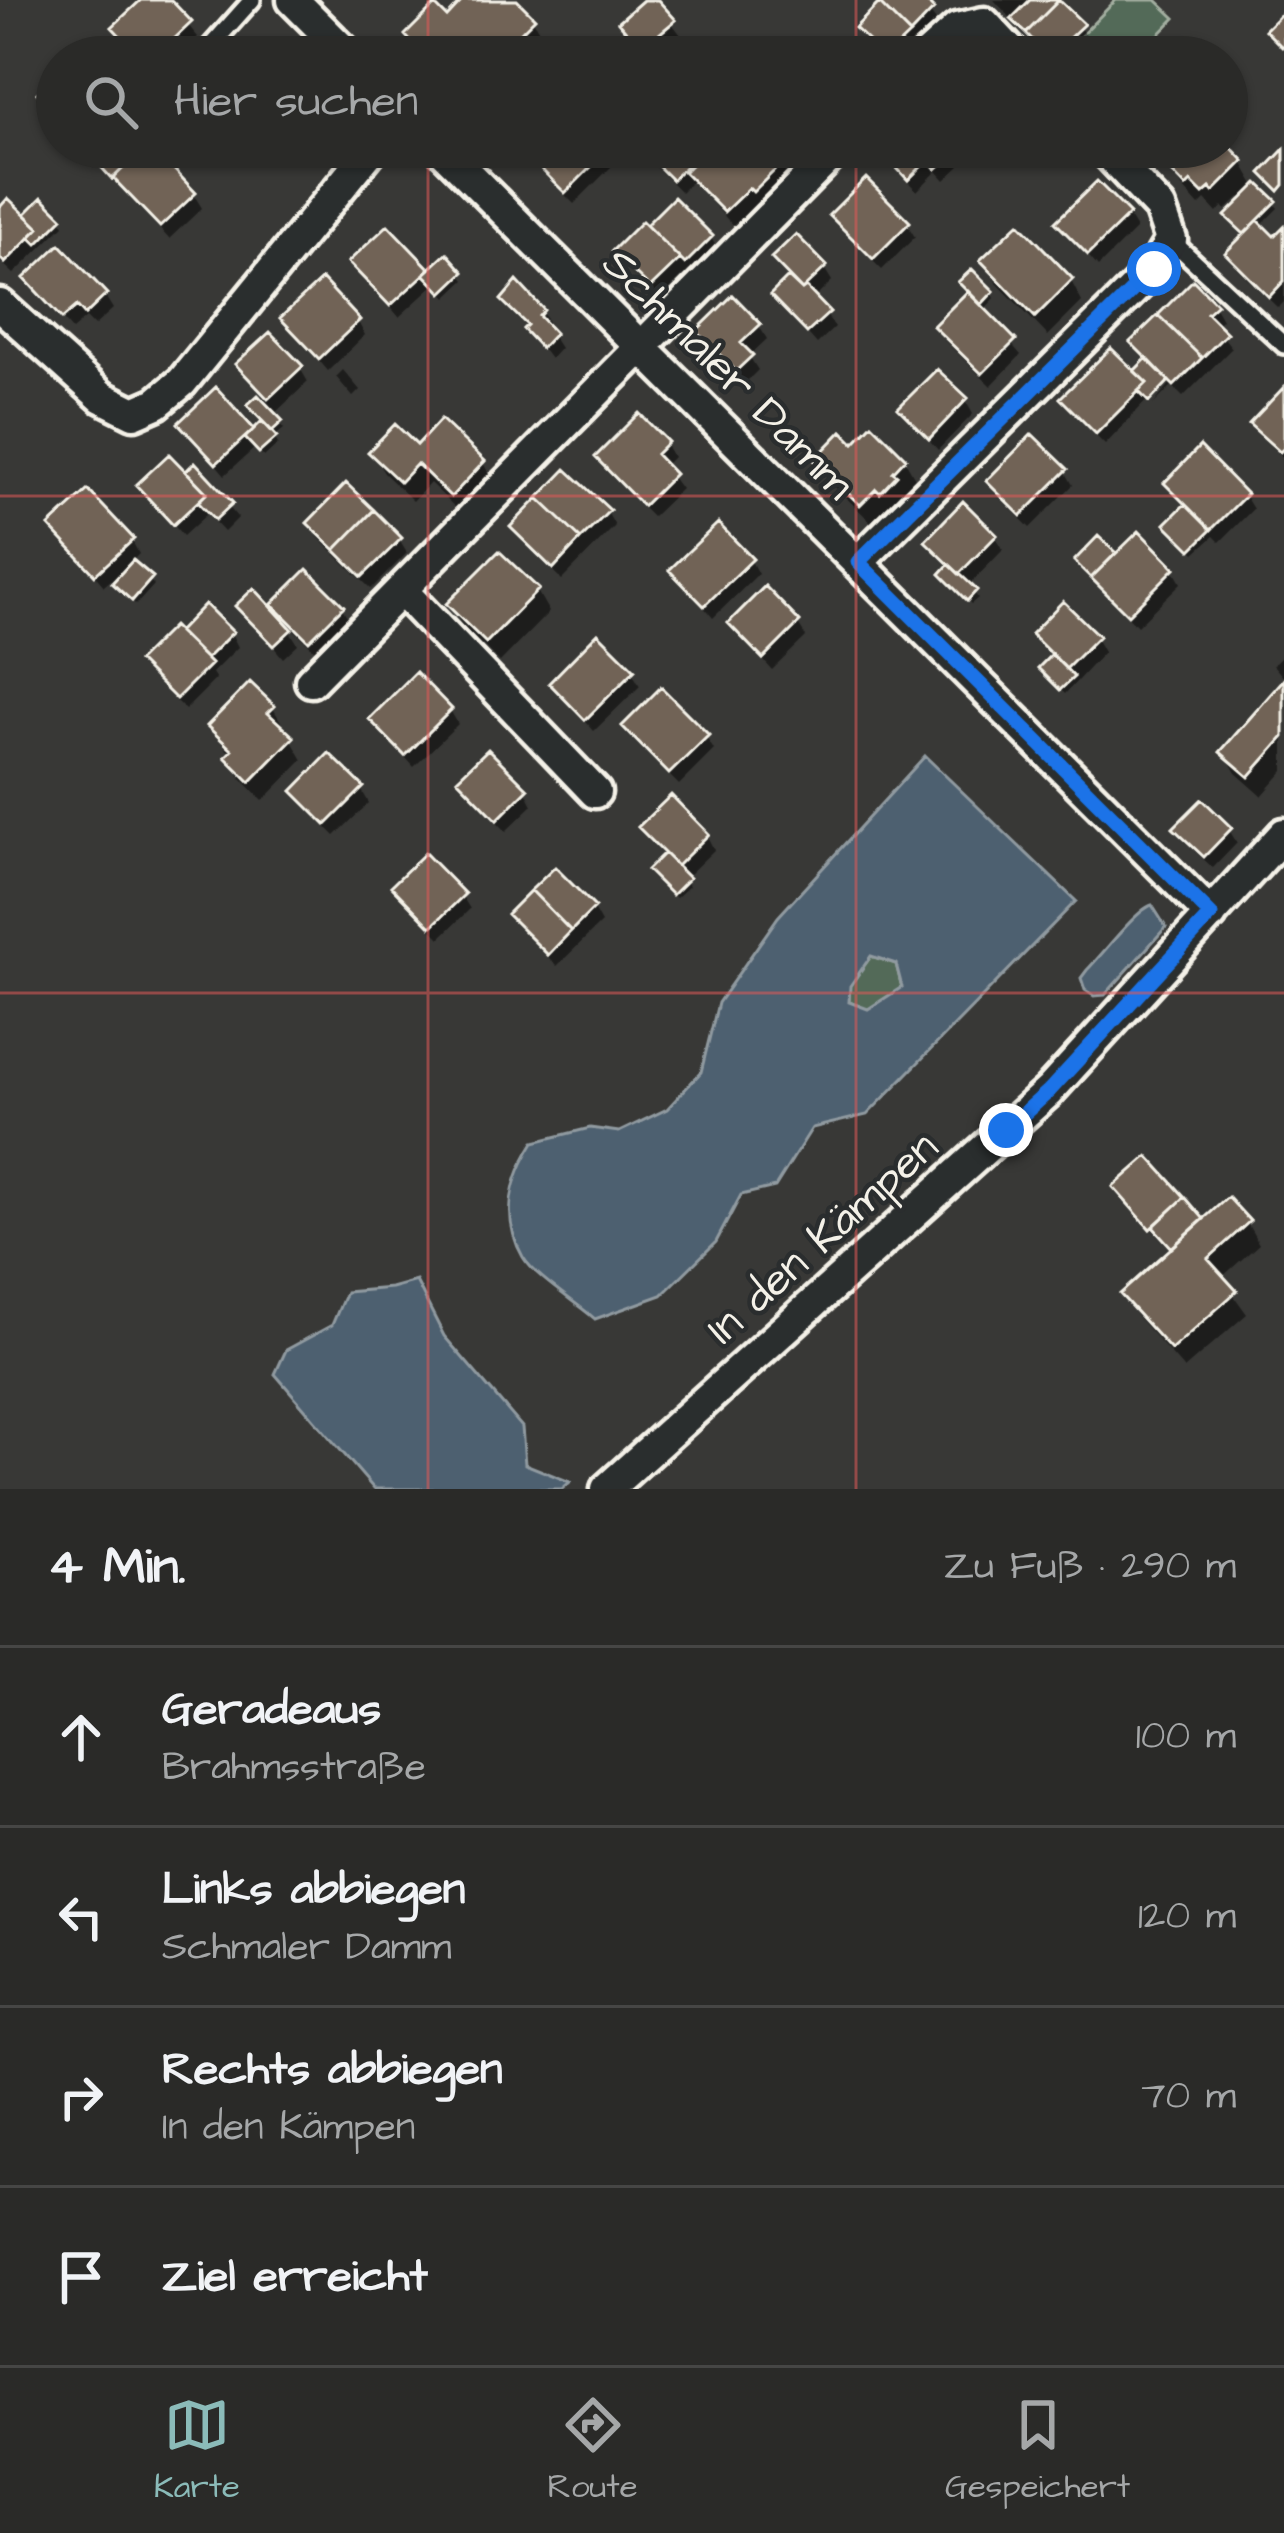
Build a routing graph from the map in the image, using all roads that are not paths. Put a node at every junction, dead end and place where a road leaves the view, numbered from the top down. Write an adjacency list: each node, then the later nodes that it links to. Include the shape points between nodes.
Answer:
1 (252, 0): 3 (lane)
2 (293, 0): 4 (street)
3 (220, 36)
4 (329, 36)
5 (949, 36): 6 (street, via 984,23)
6 (996, 36)
7 (356, 168): 12 (street, via 158,403 134,412 102,397)
8 (461, 168): 14 (street, Schmaler Damm)
9 (818, 168): 14 (street)
10 (1122, 168): 11 (street, via 1160,208)
11 (1171, 240): 13 (lane); 15 (street, via 1154,269)
12 (0, 305)
13 (1284, 346)
14 (640, 348): 15 (street, Schmaler Damm); 16 (street)
15 (858, 562): 20 (street, Schmaler Damm)
16 (403, 592): 17 (street); 18 (street)
17 (311, 681)
18 (595, 792)
19 (1284, 834): 20 (street, In den Kämpen)
20 (1211, 915): 21 (street, In den Kämpen, via 1049,1091)
21 (607, 1489)

